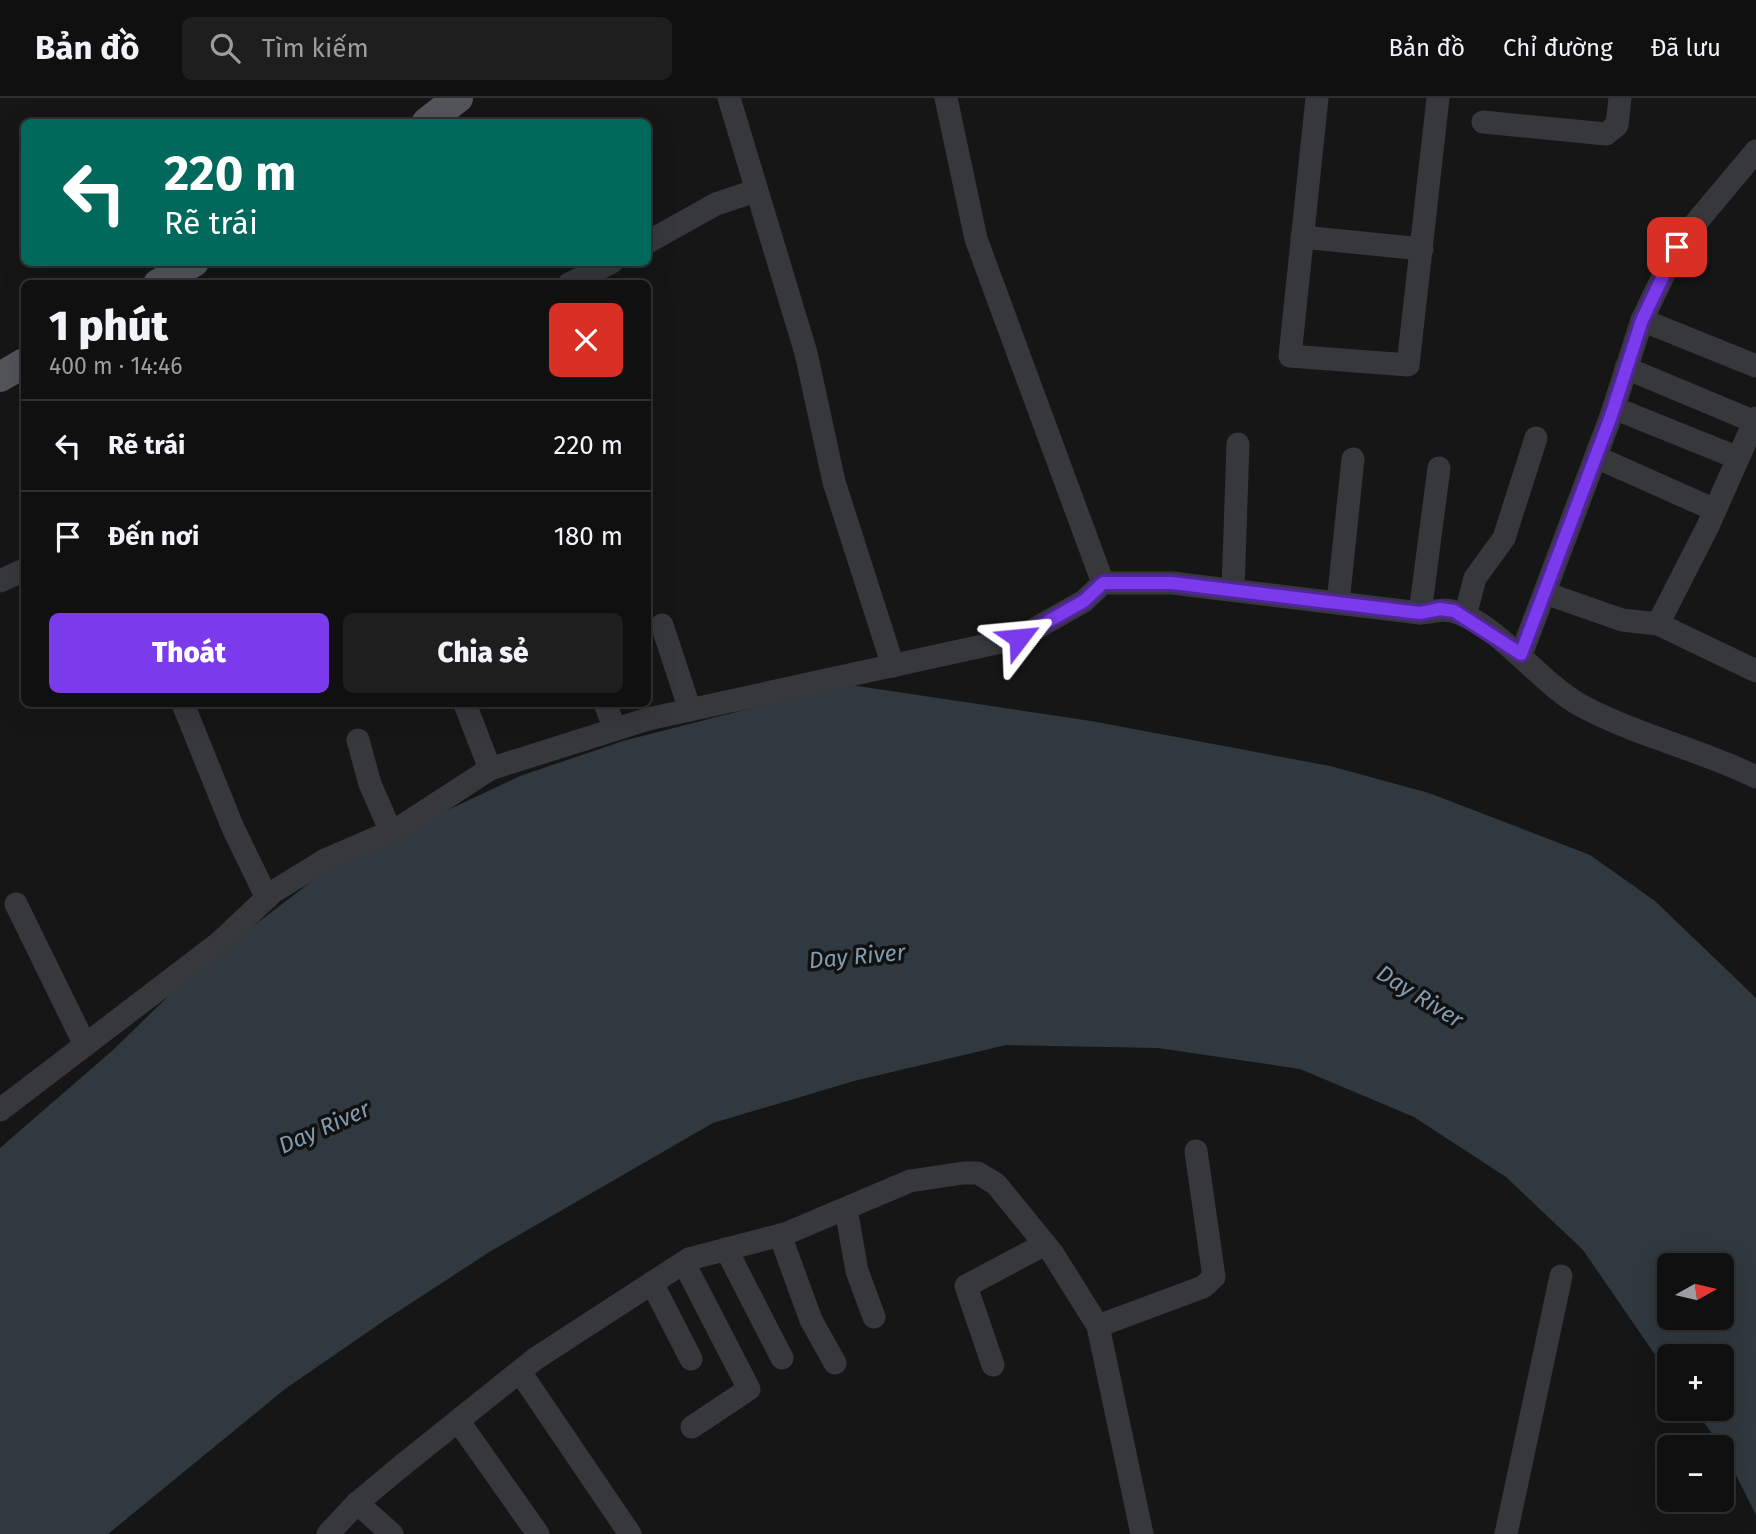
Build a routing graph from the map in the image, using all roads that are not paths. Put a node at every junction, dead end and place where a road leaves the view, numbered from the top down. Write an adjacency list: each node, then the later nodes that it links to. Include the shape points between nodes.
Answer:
1 (458, 98): 7 (main road)
2 (729, 98): 10 (street)
3 (946, 98): 34 (street, via 976,239)
4 (1317, 98): 11 (street)
5 (1438, 98): 13 (street)
6 (1620, 98): 8 (street, via 1617,125 1606,134)
7 (431, 119)
8 (1483, 122)
9 (1756, 151): 18 (street, via 1679,243)
10 (755, 191): 12 (street, via 716,204); 43 (street, via 806,353 834,482)
11 (1302, 237): 13 (street); 13 (street, via 1290,356 1408,365)
12 (651, 240)
13 (1422, 249)
14 (187, 266): 16 (main road)
15 (604, 266): 17 (street)
16 (165, 280)
17 (577, 280)
18 (1642, 320): 20 (street); 21 (street)
19 (21, 365): 22 (main road)
20 (1756, 366)
21 (1626, 368): 23 (street); 24 (street)
22 (0, 377)
23 (1614, 408): 27 (street); 28 (street)
24 (1755, 420): 28 (street)
25 (1536, 438): 39 (street, via 1504,538 1475,578)
26 (1238, 444): 35 (street)
27 (1596, 457): 31 (street); 36 (street)
28 (1738, 458): 31 (street)
29 (1353, 459): 37 (street)
30 (1439, 468): 38 (street)
31 (1715, 510): 40 (street)
32 (21, 572): 33 (street)
33 (0, 582)
34 (1103, 583): 35 (street, via 1172,583); 43 (street, via 1084,601 1025,635)
35 (1233, 590): 37 (street)
36 (1545, 593): 40 (street, via 1622,620); 42 (street)
37 (1338, 603): 38 (street)
38 (1420, 613): 39 (street, via 1440,609)
39 (1465, 616): 42 (street)
40 (1658, 624): 44 (street)
41 (662, 625): 48 (street)
42 (1521, 654): 52 (street, via 1579,704 1629,730 1718,759)
43 (893, 666): 48 (street)
44 (1756, 671)
45 (184, 707): 54 (street)
46 (466, 707): 51 (street)
47 (606, 707): 49 (street)
48 (690, 710): 49 (street)
49 (615, 729): 51 (street)
50 (358, 740): 53 (street, via 370,785)
51 (491, 769): 53 (street)
52 (1756, 777)
53 (391, 832): 54 (street, via 325,860)
54 (267, 898): 56 (street, via 219,943)
55 (16, 904): 56 (street)
56 (85, 1045): 57 (street)
57 (0, 1110)
58 (1196, 1152): 67 (street, via 1214,1277 1203,1287)
59 (846, 1209): 60 (street); 61 (street, via 910,1181 978,1174 996,1184); 66 (street, via 857,1271)
60 (780, 1236): 62 (street); 70 (street, via 809,1316)
61 (1045, 1244): 67 (street); 71 (street, via 966,1286)
62 (726, 1249): 63 (street); 68 (street)
63 (684, 1263): 65 (street); 74 (street, via 749,1389)
64 (1560, 1276): 81 (street)
65 (652, 1283): 69 (street); 72 (street)
66 (874, 1317)
67 (1098, 1326): 80 (street)
68 (782, 1358)
69 (691, 1359)
70 (835, 1363)
71 (993, 1365)
72 (520, 1372): 73 (street); 79 (street)
73 (459, 1422): 75 (street); 78 (street)
74 (692, 1427)
75 (357, 1503): 76 (street); 77 (street)
76 (328, 1534)
77 (392, 1534)
78 (538, 1534)
79 (630, 1534)
80 (1142, 1534)
81 (1506, 1534)

